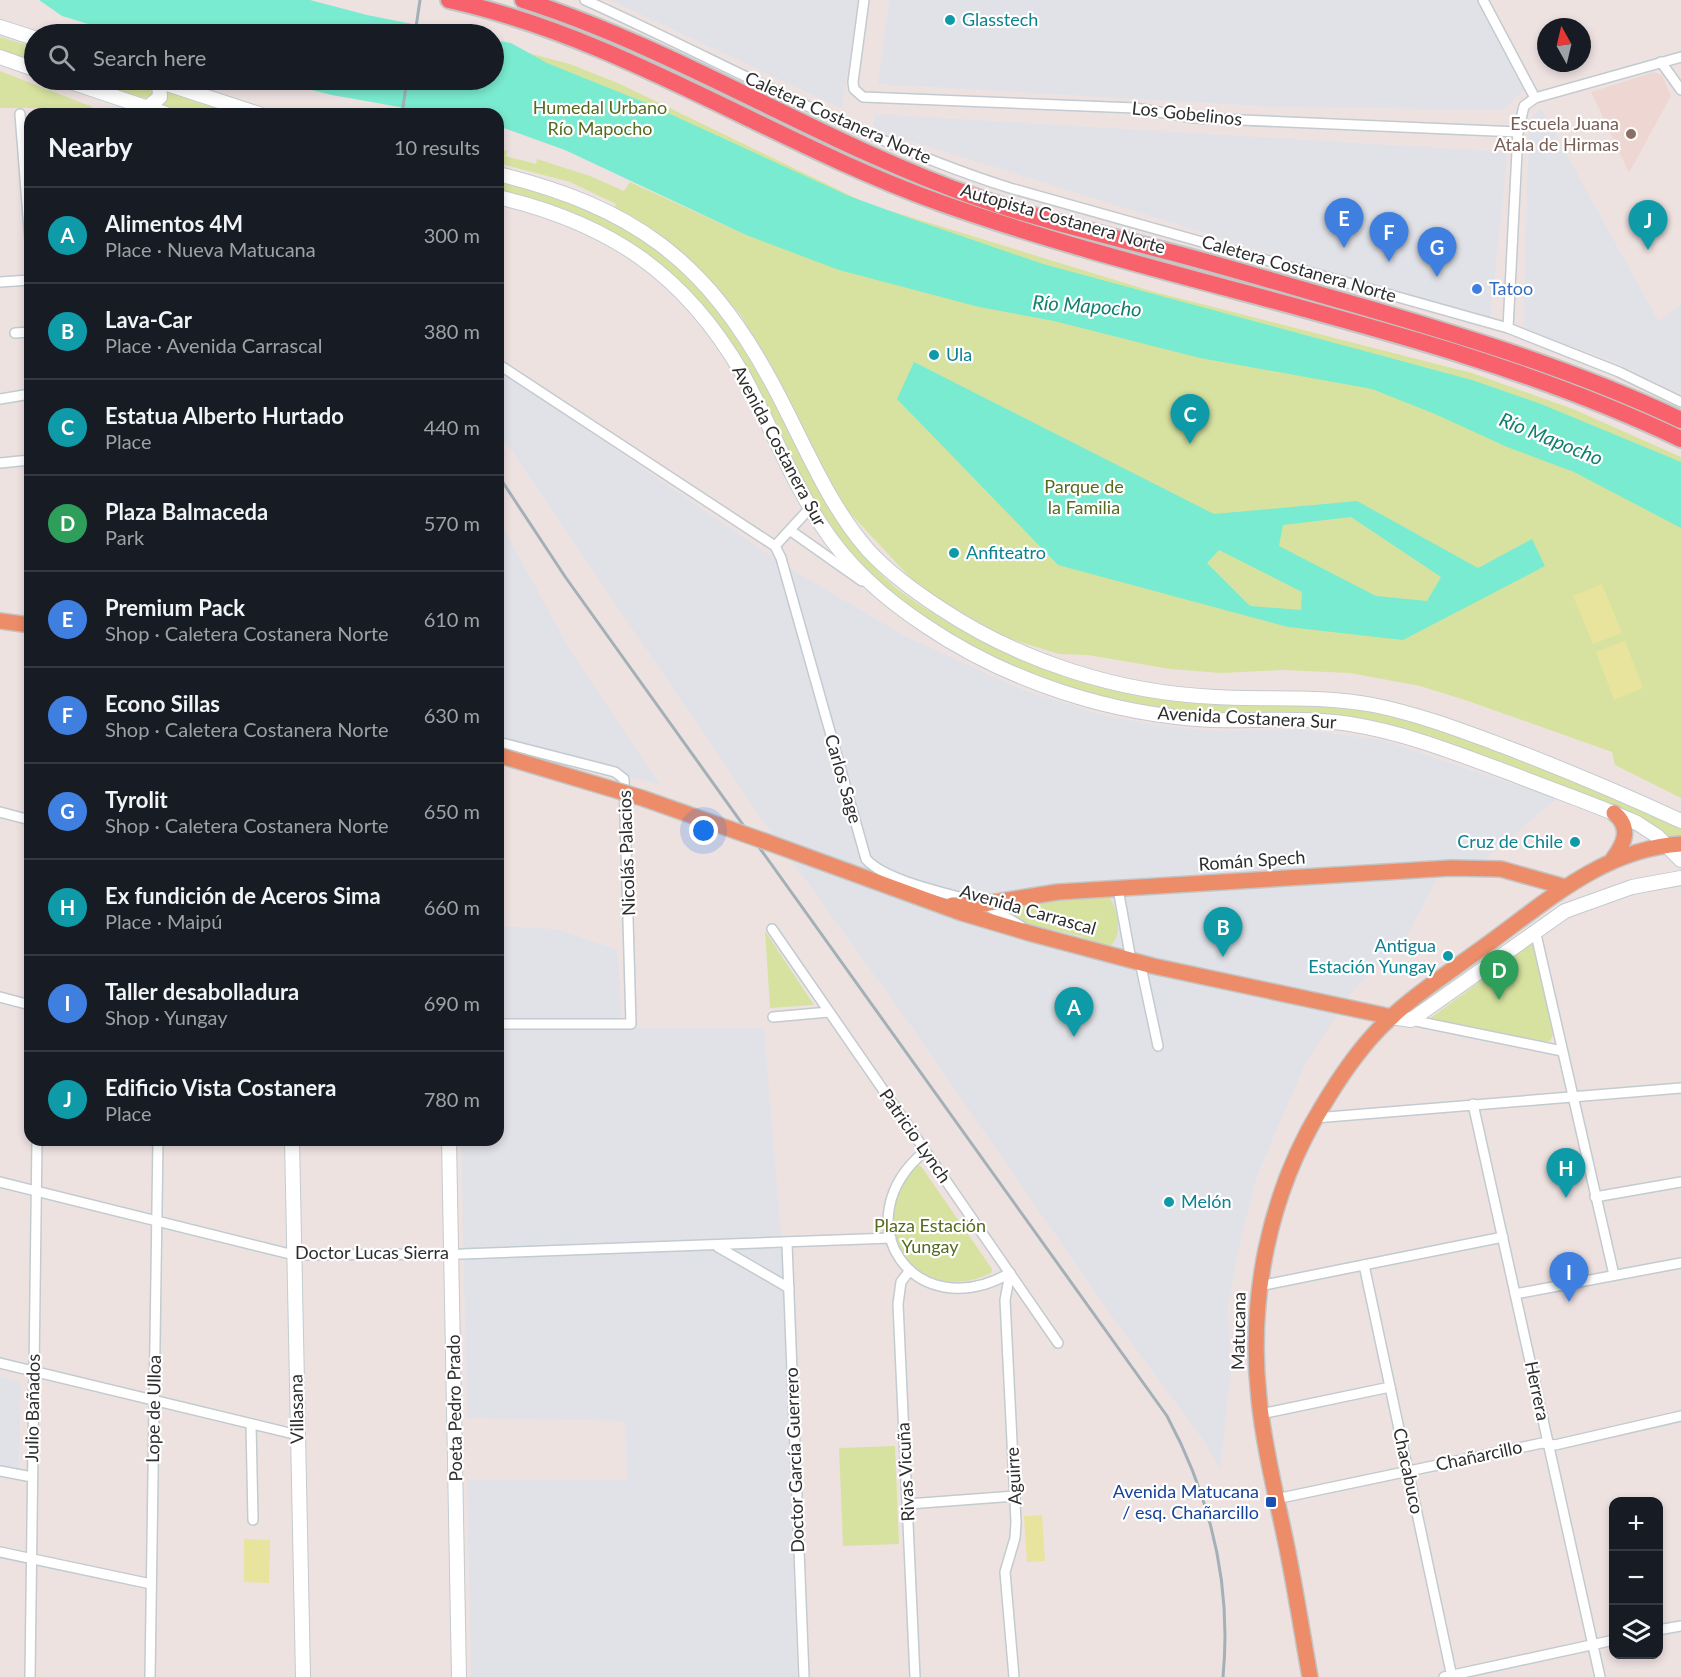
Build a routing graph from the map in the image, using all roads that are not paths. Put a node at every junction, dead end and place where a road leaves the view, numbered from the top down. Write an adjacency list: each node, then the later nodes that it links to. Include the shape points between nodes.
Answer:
1 (448, 0): 34 (highway, Autopista Costanera Norte, via 545,27 598,47 940,203 1482,359 1598,401)
2 (522, 0): 33 (highway, Autopista Costanera Norte, via 597,27 936,183 1033,215 1508,350 1611,387)
3 (585, 0): 26 (street, Caletera Costanera Norte, via 852,128 939,164 1011,188)
4 (864, 0): 20 (street, Los Gobelinos, via 853,82 858,94 870,98 1143,109 1194,118)
5 (1483, 0): 16 (street)
6 (0, 27): 7 (main road)
7 (24, 35)
8 (0, 57): 11 (main road)
9 (1681, 57): 10 (street)
10 (1661, 62): 15 (street); 16 (street)
11 (24, 65)
12 (94, 90): 17 (main road)
13 (159, 90): 17 (main road, via 160,97)
14 (187, 90): 18 (main road)
15 (1681, 90)
16 (1535, 98): 20 (street, via 1522,110)
17 (147, 108)
18 (241, 108)
19 (20, 114): 21 (street)
20 (1518, 132): 26 (street)
21 (24, 165)
22 (504, 176): 48 (main road, Avenida Costanera Sur, via 552,188 603,208 654,239 692,271 748,342 856,535 910,588 969,625 1044,661 1144,689 1213,697 1338,700 1410,714 1575,774)
23 (504, 198): 37 (main road, Avenida Costanera Sur, via 588,225 633,252 674,286 704,319 742,374)
24 (24, 280): 25 (street)
25 (0, 282)
26 (1508, 328): 32 (street, Caletera Costanera Norte, via 1619,372)
27 (24, 332): 28 (street)
28 (15, 333)
29 (504, 368): 39 (street)
30 (24, 395): 31 (street)
31 (0, 399)
32 (1681, 402)
33 (1681, 420)
34 (1681, 439)
35 (24, 461): 36 (street)
36 (0, 463)
37 (810, 508): 38 (street); 40 (main road, Avenida Costanera Sur, via 843,556)
38 (791, 531): 39 (street); 40 (street)
39 (775, 546): 55 (street, Carlos Sage, via 867,860 877,869)
40 (880, 593): 46 (main road, Avenida Costanera Sur, via 926,627 982,658 1077,696 1181,717 1306,720 1384,730)
41 (0, 621): 42 (main road)
42 (24, 624)
43 (504, 744): 65 (street, Nicolás Palacios, via 615,772 624,779 631,1024)
44 (504, 757): 55 (main road, Avenida Carrascal, bridge, via 687,812 939,903)
45 (0, 812): 47 (street)
46 (1614, 813): 49 (main road, Avenida Costanera Sur); 50 (main road, via 1623,823 1626,836)
47 (24, 818)
48 (1681, 821)
49 (1674, 844): 50 (main road, Matucana); 51 (main road, Avenida Costanera Sur)
50 (1613, 859): 53 (main road, Matucana)
51 (1681, 860)
52 (1681, 878): 57 (main road, via 1632,886 1593,899)
53 (1566, 887): 54 (main road, Román Spech, via 1514,872 1473,868); 63 (main road, Matucana)
54 (1118, 889): 55 (main road, Román Spech, via 1010,898); 58 (street)
55 (989, 912): 58 (main road, Avenida Carrascal, via 1029,933)
56 (772, 929): 61 (street, Patricio Lynch)
57 (1536, 930): 64 (main road); 67 (street)
58 (1135, 961): 63 (main road, Avenida Carrascal); 66 (street)
59 (0, 997): 60 (street)
60 (24, 1003)
61 (829, 1012): 62 (street); 76 (street, Patricio Lynch)
62 (773, 1017)
63 (1392, 1017): 64 (main road, Avenida Carrascal); 71 (main road, Matucana, via 1364,1046)
64 (1411, 1020): 67 (street, Avenida Carrascal)
65 (504, 1024)
66 (1158, 1046)
67 (1562, 1051): 69 (street)
68 (1681, 1088): 69 (street)
69 (1572, 1096): 70 (street); 80 (street)
70 (1473, 1104): 71 (street); 82 (street, Herrera)
71 (1315, 1118): 93 (main road, Matucana, via 1288,1176)
72 (36, 1146): 79 (street, Julio Bañados)
73 (158, 1146): 81 (street, Lope de Ulloa)
74 (292, 1146): 87 (main road, Villasana)
75 (450, 1146): 86 (main road, Poeta Pedro Prado)
76 (925, 1151): 83 (street, via 903,1173 891,1193); 91 (street, Patricio Lynch)
77 (0, 1182): 79 (street, Doctor Lucas Sierra)
78 (1681, 1182): 80 (street)
79 (36, 1191): 81 (street, Doctor Lucas Sierra); 98 (street, Julio Bañados)
80 (1595, 1197): 92 (street)
81 (158, 1221): 87 (street, Doctor Lucas Sierra); 100 (street, Lope de Ulloa)
82 (1503, 1237): 89 (street); 95 (street, Herrera)
83 (891, 1238): 84 (street, Doctor Lucas Sierra); 90 (street)
84 (787, 1244): 85 (street, Doctor Lucas Sierra); 94 (street, Doctor García Guerrero)
85 (717, 1246): 86 (street, Doctor Lucas Sierra); 94 (street)
86 (452, 1254): 87 (street, Doctor Lucas Sierra); 124 (main road, Poeta Pedro Prado)
87 (294, 1255): 104 (main road, Villasana)
88 (1681, 1263): 92 (street)
89 (1364, 1265): 93 (street); 99 (street, Chacabuco)
90 (910, 1270): 91 (street, via 935,1285 958,1290 981,1287); 111 (street, Rivas Vicuña, via 898,1295)
91 (1010, 1273): 96 (street, Patricio Lynch); 109 (street, Aguirre, via 1005,1300)
92 (1614, 1275): 95 (street)
93 (1259, 1286): 101 (main road, Matucana, via 1256,1353)
94 (789, 1288): 125 (street, Doctor García Guerrero)
95 (1515, 1294): 105 (street, Herrera)
96 (1058, 1343)
97 (0, 1363): 98 (street)
98 (33, 1371): 100 (street); 108 (street, Julio Bañados)
99 (1390, 1387): 101 (street); 107 (street, Chacabuco)
100 (154, 1401): 103 (street); 115 (street, Lope de Ulloa)
101 (1261, 1414): 110 (main road, Matucana)
102 (1681, 1416): 105 (street, Chañarcillo)
103 (251, 1424): 104 (street); 112 (street)
104 (298, 1435): 123 (main road, Villasana)
105 (1549, 1444): 107 (street, Chañarcillo); 119 (street, Herrera)
106 (0, 1471): 108 (street)
107 (1407, 1471): 110 (street, Chañarcillo); 120 (street, Chacabuco)
108 (32, 1478): 114 (street, Julio Bañados)
109 (1016, 1496): 111 (street); 127 (street, Aguirre, via 1016,1530 1005,1572)
110 (1276, 1499): 128 (main road, Matucana)
111 (908, 1504): 126 (street, Rivas Vicuña)
112 (253, 1520)
113 (0, 1552): 114 (street)
114 (31, 1559): 115 (street); 121 (street, Julio Bañados)
115 (152, 1584): 122 (street, Lope de Ulloa)
116 (1681, 1626): 117 (street)
117 (1663, 1629)
118 (1609, 1641): 119 (street)
119 (1593, 1645): 120 (street); 129 (street, Herrera)
120 (1449, 1676)
121 (30, 1677)
122 (150, 1677)
123 (303, 1677)
124 (459, 1677)
125 (804, 1677)
126 (915, 1677)
127 (1014, 1677)
128 (1310, 1677)
129 (1600, 1677)

